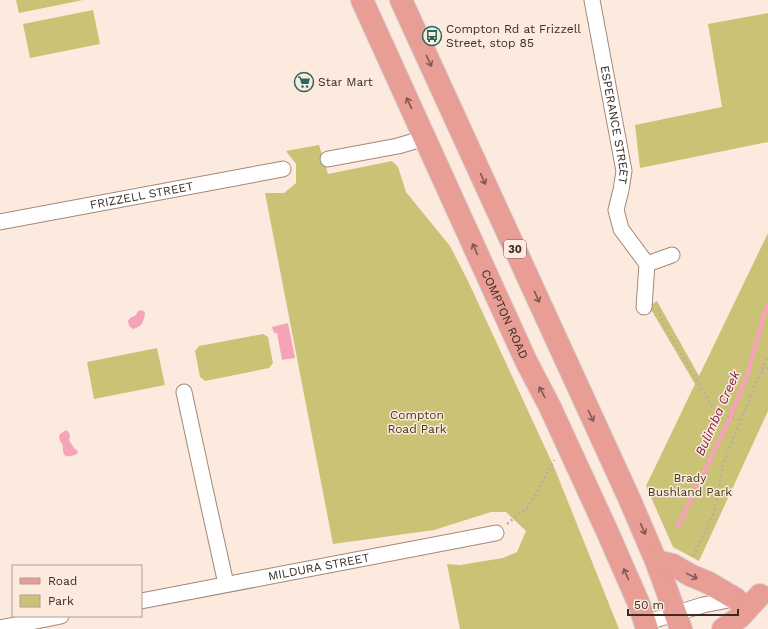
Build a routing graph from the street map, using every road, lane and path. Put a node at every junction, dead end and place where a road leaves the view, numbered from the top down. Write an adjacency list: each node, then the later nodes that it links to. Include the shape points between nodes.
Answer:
1 (362, 0): 4 (main road, COMPTON ROAD, one-way to 1)
2 (401, 0): 19 (main road, 30, one-way to 19)
3 (592, 0): 9 (street, ESPERANCE STREET, via 624,171 616,210 621,229)
4 (425, 138): 5 (street, via 398,146); 17 (main road, COMPTON ROAD, one-way to 4, via 526,361)
5 (328, 159)
6 (283, 169): 7 (street, FRIZZELL STREET)
7 (0, 222)
8 (672, 255): 9 (street)
9 (648, 264): 10 (street)
10 (645, 286): 11 (street); 16 (path, via 658,307 663,323 712,406 721,414)
11 (644, 307)
12 (768, 356): 14 (path)
13 (768, 367): 14 (path)
14 (760, 373): 16 (path)
15 (184, 392): 21 (street)
16 (741, 421): 20 (path, via 723,464 714,513)
17 (565, 440): 18 (path, via 529,506); 27 (main road, COMPTON ROAD, one-way to 17, via 624,568)
18 (496, 533): 21 (street, MILDURA STREET)
19 (656, 561): 23 (main road, one-way to 23, via 673,564 690,576 709,583); 26 (main road, 30)
20 (691, 561)
21 (226, 584): 24 (street, MILDURA STREET)
22 (764, 595): 23 (street); 29 (main road)
23 (736, 599): 26 (street, via 703,605)
24 (142, 601)
25 (56, 617): 28 (street)
26 (678, 621): 27 (street)
27 (646, 626)
28 (0, 628)
29 (723, 629)

